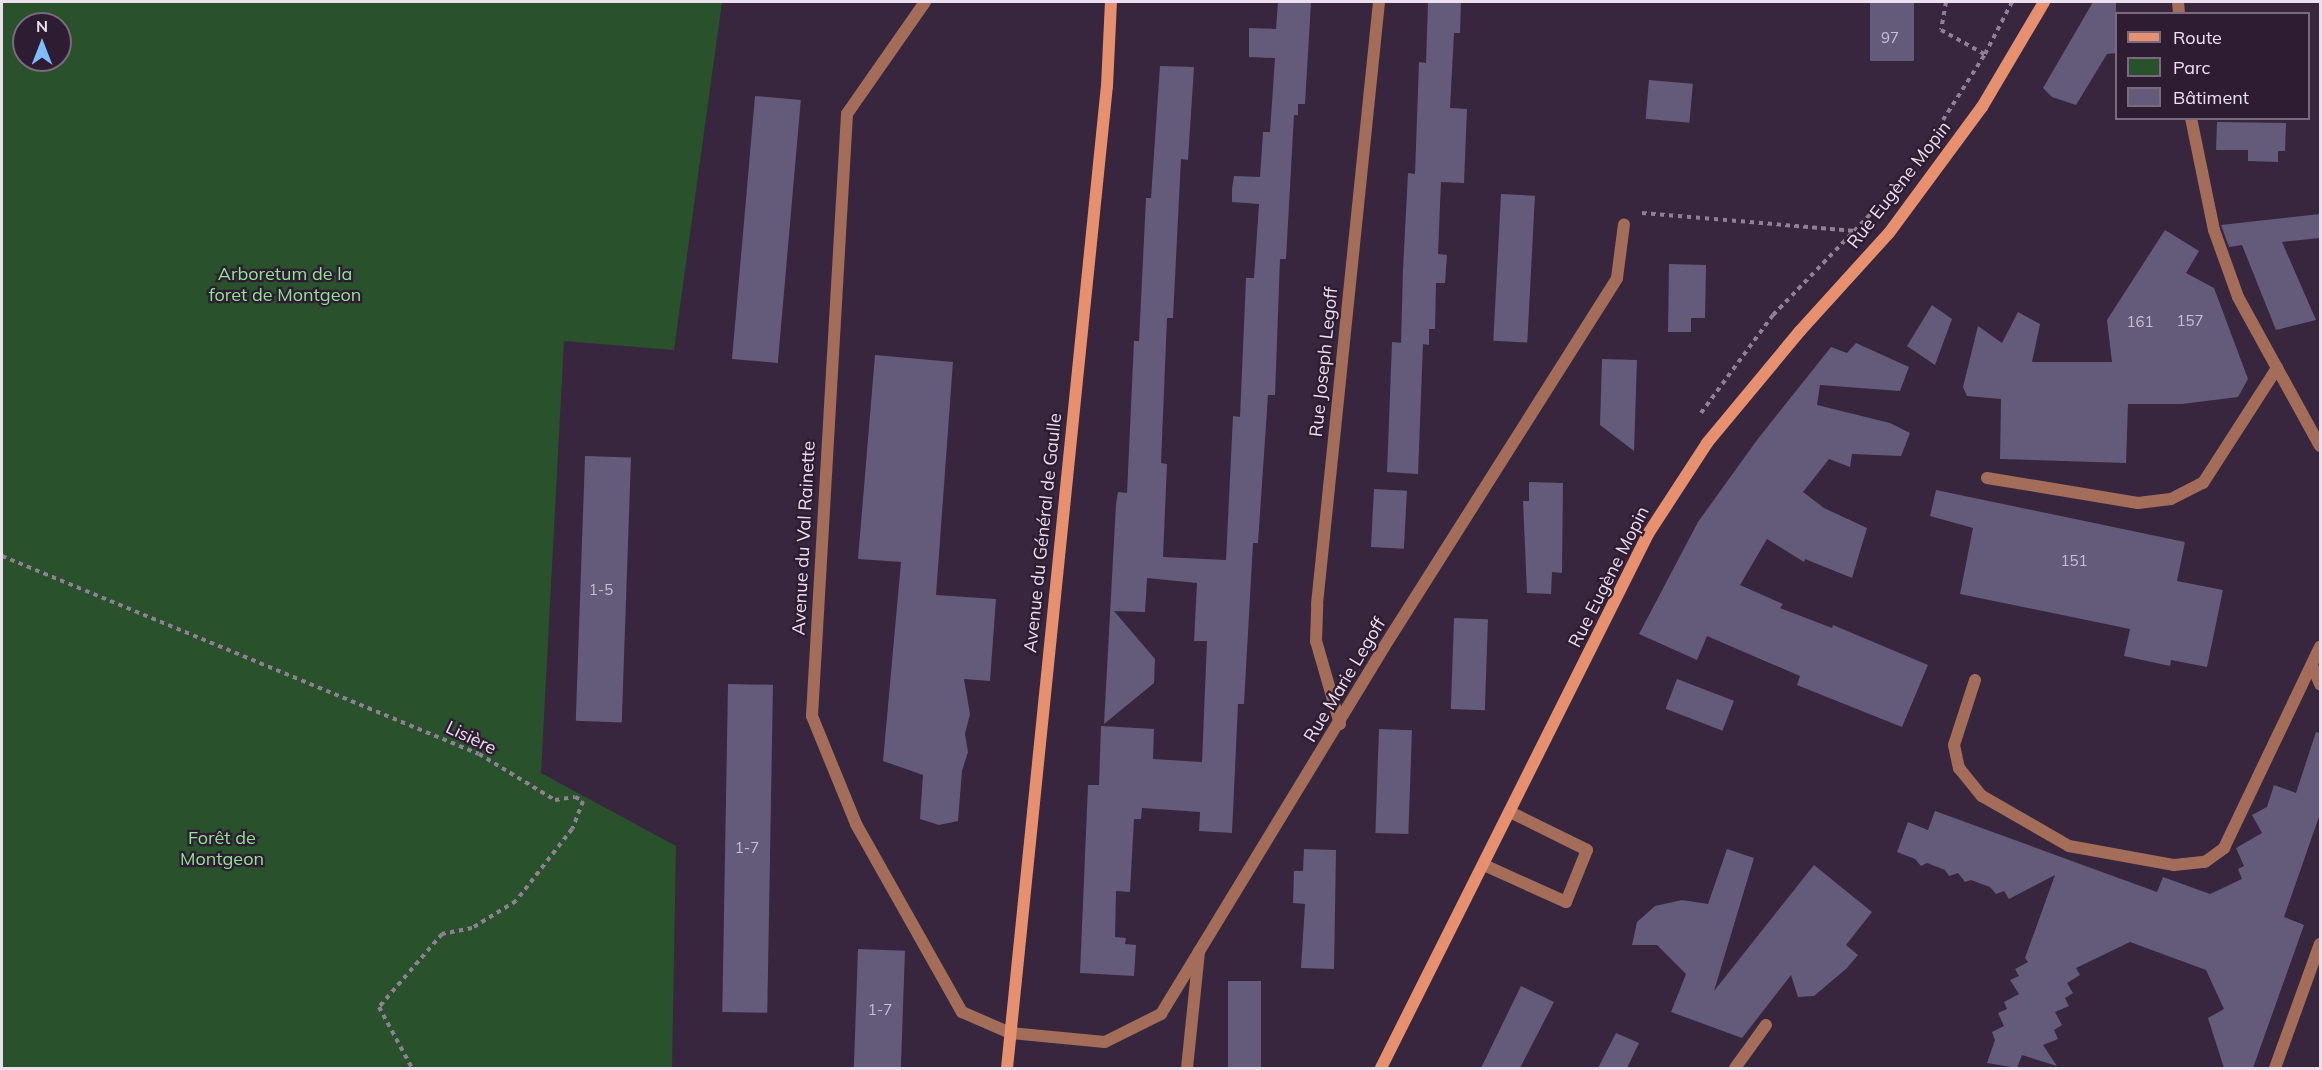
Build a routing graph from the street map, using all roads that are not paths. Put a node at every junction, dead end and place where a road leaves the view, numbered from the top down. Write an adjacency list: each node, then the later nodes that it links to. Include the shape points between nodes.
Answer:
1 (924, 2): 20 (street, Avenue du Val Rainette, via 847,114 812,716 856,824 962,1012)
2 (1111, 2): 20 (main road, Avenue du Général de Gaulle, via 1107,86)
3 (1379, 2): 14 (street, Rue Joseph Legoff, via 1317,604 1316,641)
4 (2044, 2): 15 (main road, Rue Eugène Mopin, via 1982,107 1889,233 1800,331 1689,470 1648,534)
5 (2191, 120): 7 (street, via 2214,230 2238,297)
6 (1624, 224): 14 (street, Rue Marie Legoff, via 1617,278 1384,647)
7 (2277, 368): 8 (street); 9 (street, via 2203,483 2171,500 2138,503)
8 (2320, 446)
9 (1987, 478)
10 (2320, 647): 11 (street)
11 (2312, 665): 12 (street, via 2224,848 2205,862 2174,865 2069,846 1982,796 1959,768 1954,745); 13 (street)
12 (1975, 680)
13 (2320, 684)
14 (1340, 724): 18 (street, Rue Marie Legoff)
15 (1510, 812): 16 (main road, Rue Eugène Mopin); 16 (street, via 1587,850 1566,903)
16 (1484, 865): 23 (main road, Rue Eugène Mopin)
17 (2320, 944): 25 (street)
18 (1199, 950): 20 (street, Rue Marie Legoff, via 1161,1014 1105,1042); 22 (street)
19 (1766, 1025): 24 (street)
20 (1010, 1033): 21 (main road, Avenue du Général de Gaulle)
21 (1007, 1068)
22 (1187, 1068)
23 (1381, 1068)
24 (1735, 1068)
25 (2275, 1068)

